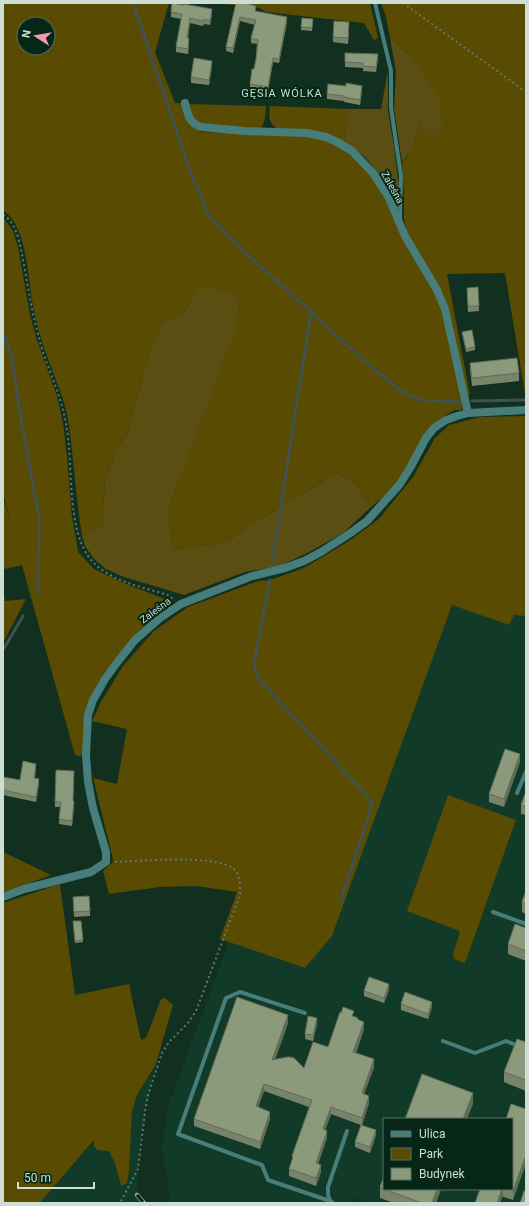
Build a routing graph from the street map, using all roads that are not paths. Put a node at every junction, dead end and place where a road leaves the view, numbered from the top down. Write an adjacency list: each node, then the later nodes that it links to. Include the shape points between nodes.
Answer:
1 (375, 3): 3 (lane, via 391,71 391,108 401,176)
2 (185, 103): 3 (street, Zaleśna, via 189,118 202,128 307,133 339,143 352,151 373,173 388,196)
3 (399, 221): 5 (street, Zaleśna, via 405,236 438,290 445,309)
4 (526, 410): 5 (street, Zaleśna)
5 (468, 413): 8 (street, Zaleśna, via 446,420 434,428 400,484 367,521 349,534 304,561 252,576 181,604 147,628 105,679 88,715 88,782 92,808 106,852 106,862 91,872)
6 (526, 772): 7 (lane)
7 (517, 793)
8 (3, 897)
9 (493, 912): 10 (lane)
10 (526, 924)
11 (305, 1013): 15 (lane, via 240,992 226,998 178,1134 262,1165 268,1180)
12 (443, 1041): 13 (lane, via 474,1053 506,1041)
13 (526, 1049)
14 (347, 1131): 15 (lane, via 328,1187)
15 (332, 1202)

